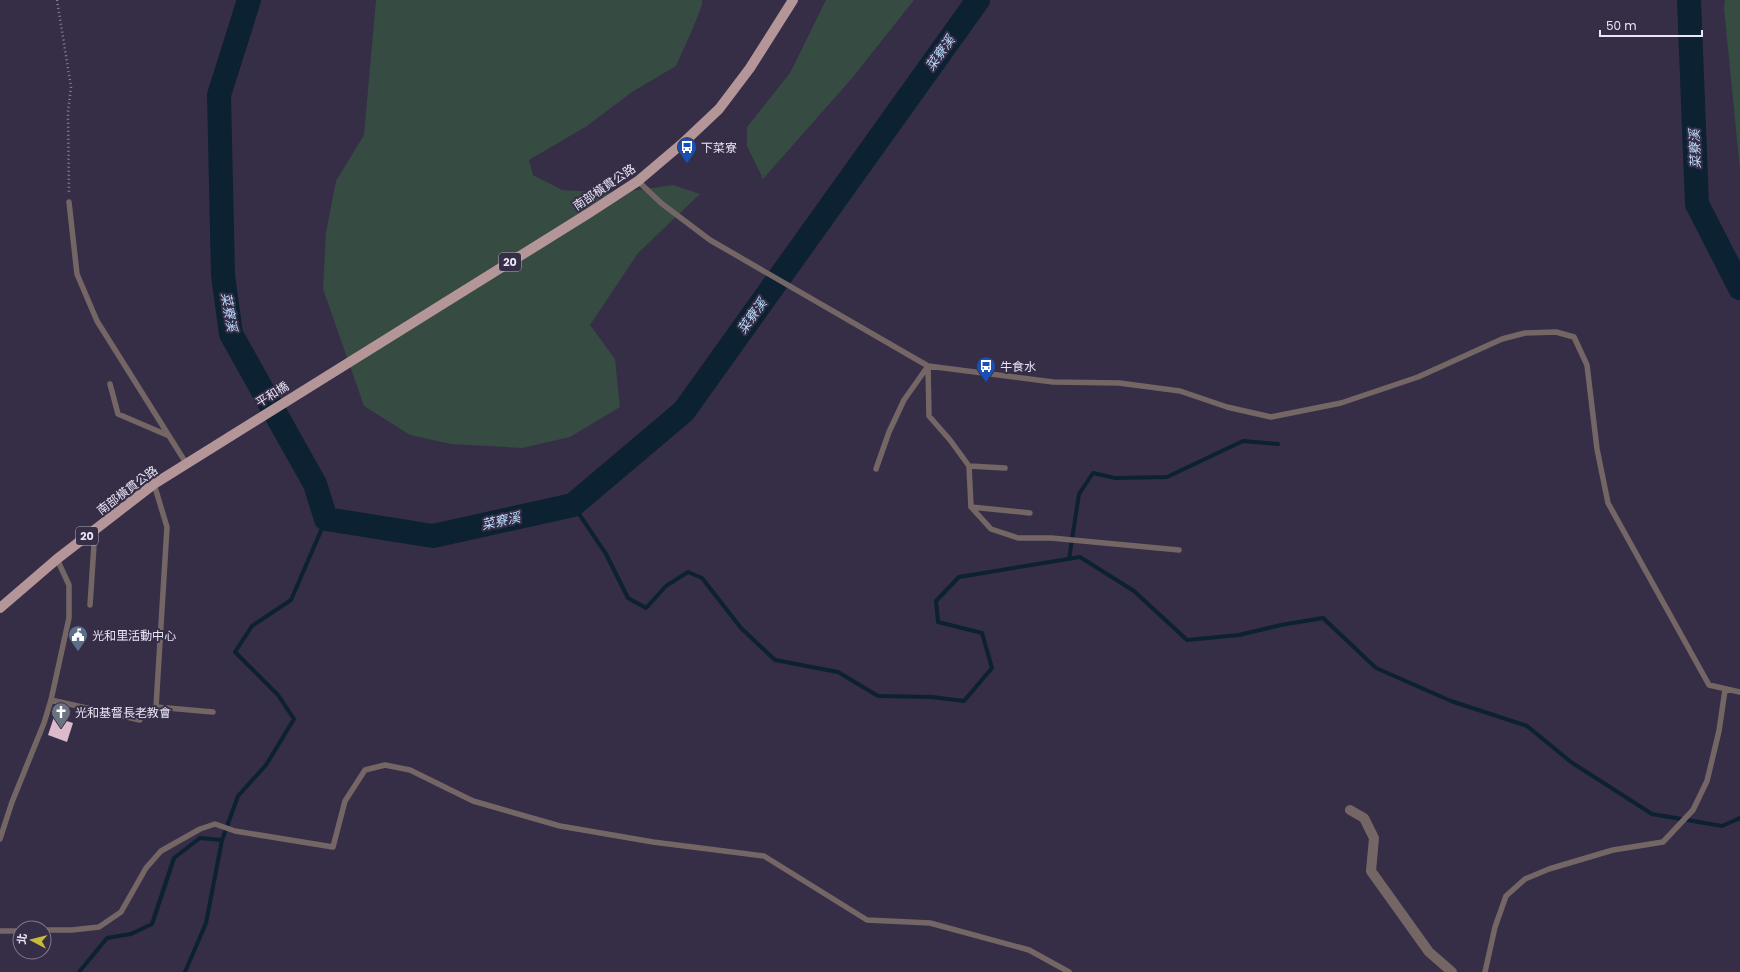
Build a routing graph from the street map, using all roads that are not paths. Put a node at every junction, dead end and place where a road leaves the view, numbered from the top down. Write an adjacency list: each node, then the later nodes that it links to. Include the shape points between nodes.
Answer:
1 (793, 0): 2 (main road, 南部橫貫公路 / 20, via 750,68 719,109)
2 (638, 181): 4 (main road, 南部橫貫公路 / 20); 5 (lane, via 661,203 710,240)
3 (69, 202): 7 (lane, via 77,274 97,321)
4 (382, 342): 8 (main road, 平和橋 / 20)
5 (928, 366): 9 (lane, via 929,416); 12 (lane, via 904,400 889,432); 21 (lane, via 1053,382 1120,383 1180,391 1228,407 1271,417 1341,403 1418,377 1502,339 1524,333 1556,332 1574,337 1587,365 1597,449 1608,503 1709,685)
6 (110, 384): 7 (lane, via 118,414)
7 (167, 435): 8 (lane)
8 (186, 463): 11 (main road, 平和橋 / 20)
9 (969, 466): 10 (lane); 14 (lane)
10 (1005, 468)
11 (177, 469): 13 (main road, 南部橫貫公路 / 20)
12 (876, 470)
13 (154, 484): 16 (main road, 南部橫貫公路 / 20); 24 (lane, via 167,527 156,707)
14 (971, 507): 15 (lane); 17 (lane, via 990,529 1018,538)
15 (1030, 513)
16 (95, 530): 18 (main road, 南部橫貫公路 / 20); 19 (lane)
17 (1178, 550)
18 (57, 559): 20 (main road, 南部橫貫公路 / 20); 23 (lane, via 69,585 69,618)
19 (90, 604)
20 (0, 608)
21 (1725, 690): 22 (lane); 33 (lane, via 1719,731 1707,781 1693,810 1663,842 1613,850 1525,879 1506,896 1495,927)
22 (1740, 692)
23 (51, 700): 25 (lane); 27 (lane)
24 (213, 712)
25 (140, 720)
26 (1350, 810): 32 (street, via 1364,818 1374,838 1371,871 1429,952)
27 (0, 839)
28 (52, 930): 31 (lane, via 99,927 121,912 146,868 161,851 214,824 235,831 333,847 345,801 365,770 385,765 410,770 473,802 560,826 653,842 764,856 867,920 930,923 1029,950)
29 (0, 931): 30 (lane)
30 (12, 931)
31 (1069, 972)
32 (1452, 972)
33 (1485, 972)

